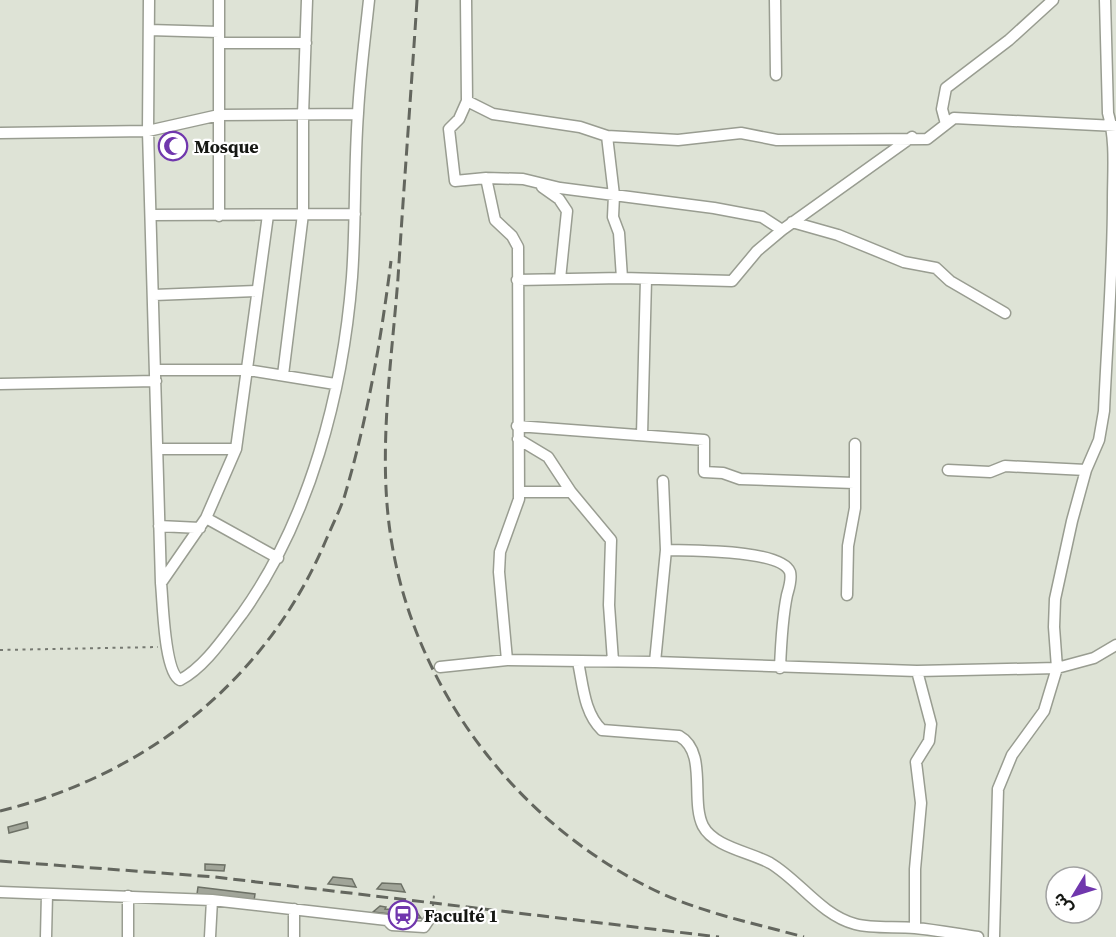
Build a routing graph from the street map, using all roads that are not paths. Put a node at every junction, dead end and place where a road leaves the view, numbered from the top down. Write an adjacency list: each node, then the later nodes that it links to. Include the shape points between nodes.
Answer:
1 (149, 0): 9 (street)
2 (219, 0): 10 (street)
3 (307, 0): 11 (street)
4 (369, 0): 14 (street)
5 (466, 0): 13 (street)
6 (775, 0): 12 (street)
7 (1053, 0): 17 (street, via 946,88 942,109)
8 (1105, 0): 18 (street, via 1107,106)
9 (149, 30): 10 (street); 19 (street)
10 (220, 37): 11 (street); 15 (street)
11 (306, 43): 16 (street)
12 (776, 75)
13 (467, 101): 21 (street, via 493,114 580,127); 23 (street, via 459,119 449,129 455,181)
14 (358, 114): 16 (street); 27 (street)
15 (219, 115): 16 (street); 19 (street); 30 (street)
16 (303, 115): 26 (street)
17 (946, 124): 18 (street, via 965,117); 22 (street, via 927,139)
18 (1114, 126): 52 (street, via 1104,411 1099,440)
19 (148, 131): 20 (street); 29 (street)
20 (0, 133)
21 (607, 136): 22 (street, via 678,140 741,133 777,140); 25 (street)
22 (912, 137): 31 (street)
23 (486, 178): 24 (street); 36 (street, via 495,220 516,242)
24 (534, 183): 25 (street); 34 (street, via 559,199 567,211)
25 (614, 195): 32 (street, via 762,217); 33 (street, via 613,217 619,233)
26 (303, 214): 27 (street); 28 (street); 41 (street)
27 (355, 214): 44 (street, via 351,288)
28 (268, 215): 30 (street); 37 (street)
29 (151, 216): 30 (street); 38 (street)
30 (219, 216)
31 (792, 222): 32 (street); 39 (street, via 860,242 904,262 936,268 950,281)
32 (782, 230): 35 (street, via 757,251 732,282)
33 (622, 278): 34 (street); 35 (street)
34 (560, 279): 36 (street)
35 (646, 279): 46 (street)
36 (517, 280): 45 (street)
37 (257, 291): 38 (street); 40 (street)
38 (154, 295): 42 (street)
39 (1005, 313)
40 (248, 370): 41 (street); 42 (street); 50 (street)
41 (283, 375): 44 (street)
42 (156, 376): 43 (street); 49 (street)
43 (0, 384)
44 (335, 384): 61 (street, via 318,458)
45 (517, 426): 46 (street); 47 (street)
46 (642, 435): 54 (street, via 704,440 704,471 740,479)
47 (518, 439): 55 (street); 56 (street, via 548,457)
48 (855, 444): 54 (street)
49 (158, 449): 50 (street); 58 (street)
50 (236, 449): 57 (street)
51 (948, 470): 52 (street, via 990,472 1005,466)
52 (1086, 470): 71 (street, via 1055,599)
53 (663, 482): 60 (street)
54 (854, 483): 63 (street)
55 (519, 492): 56 (street); 65 (street, via 500,552)
56 (571, 492): 66 (street, via 611,540 609,612)
57 (206, 518): 59 (street); 61 (street)
58 (159, 526): 59 (street); 62 (street)
59 (200, 528): 62 (street)
60 (666, 550): 68 (street); 70 (street, via 737,554 784,564 790,580 782,617)
61 (278, 558): 62 (street, via 221,642 186,676 176,679 166,647)
62 (161, 583)
63 (847, 596)
64 (1116, 645): 71 (street, via 1094,658)
65 (507, 660): 67 (street); 69 (street)
66 (613, 661): 67 (street); 68 (street)
67 (578, 662): 80 (street, via 589,710 602,730 679,736 686,741 693,754 702,824 717,840 782,870 835,914 856,925)
68 (655, 662): 70 (street)
69 (440, 667)
70 (780, 668): 72 (street)
71 (1057, 668): 72 (street); 87 (street, via 1044,711 1012,755 998,789)
72 (917, 670): 80 (street, via 931,724 929,741 916,762 921,803 915,861)
73 (0, 892): 74 (street)
74 (47, 894): 75 (street); 81 (street)
75 (128, 896): 76 (street); 82 (street)
76 (212, 900): 77 (street); 83 (street)
77 (294, 909): 79 (street, via 387,920); 84 (street)
78 (432, 915): 79 (street, via 424,927)
79 (392, 925): 85 (street)
80 (915, 928): 86 (street)
81 (46, 937)
82 (128, 937)
83 (210, 937)
84 (294, 937)
85 (391, 937)
86 (978, 937)
87 (994, 937)

